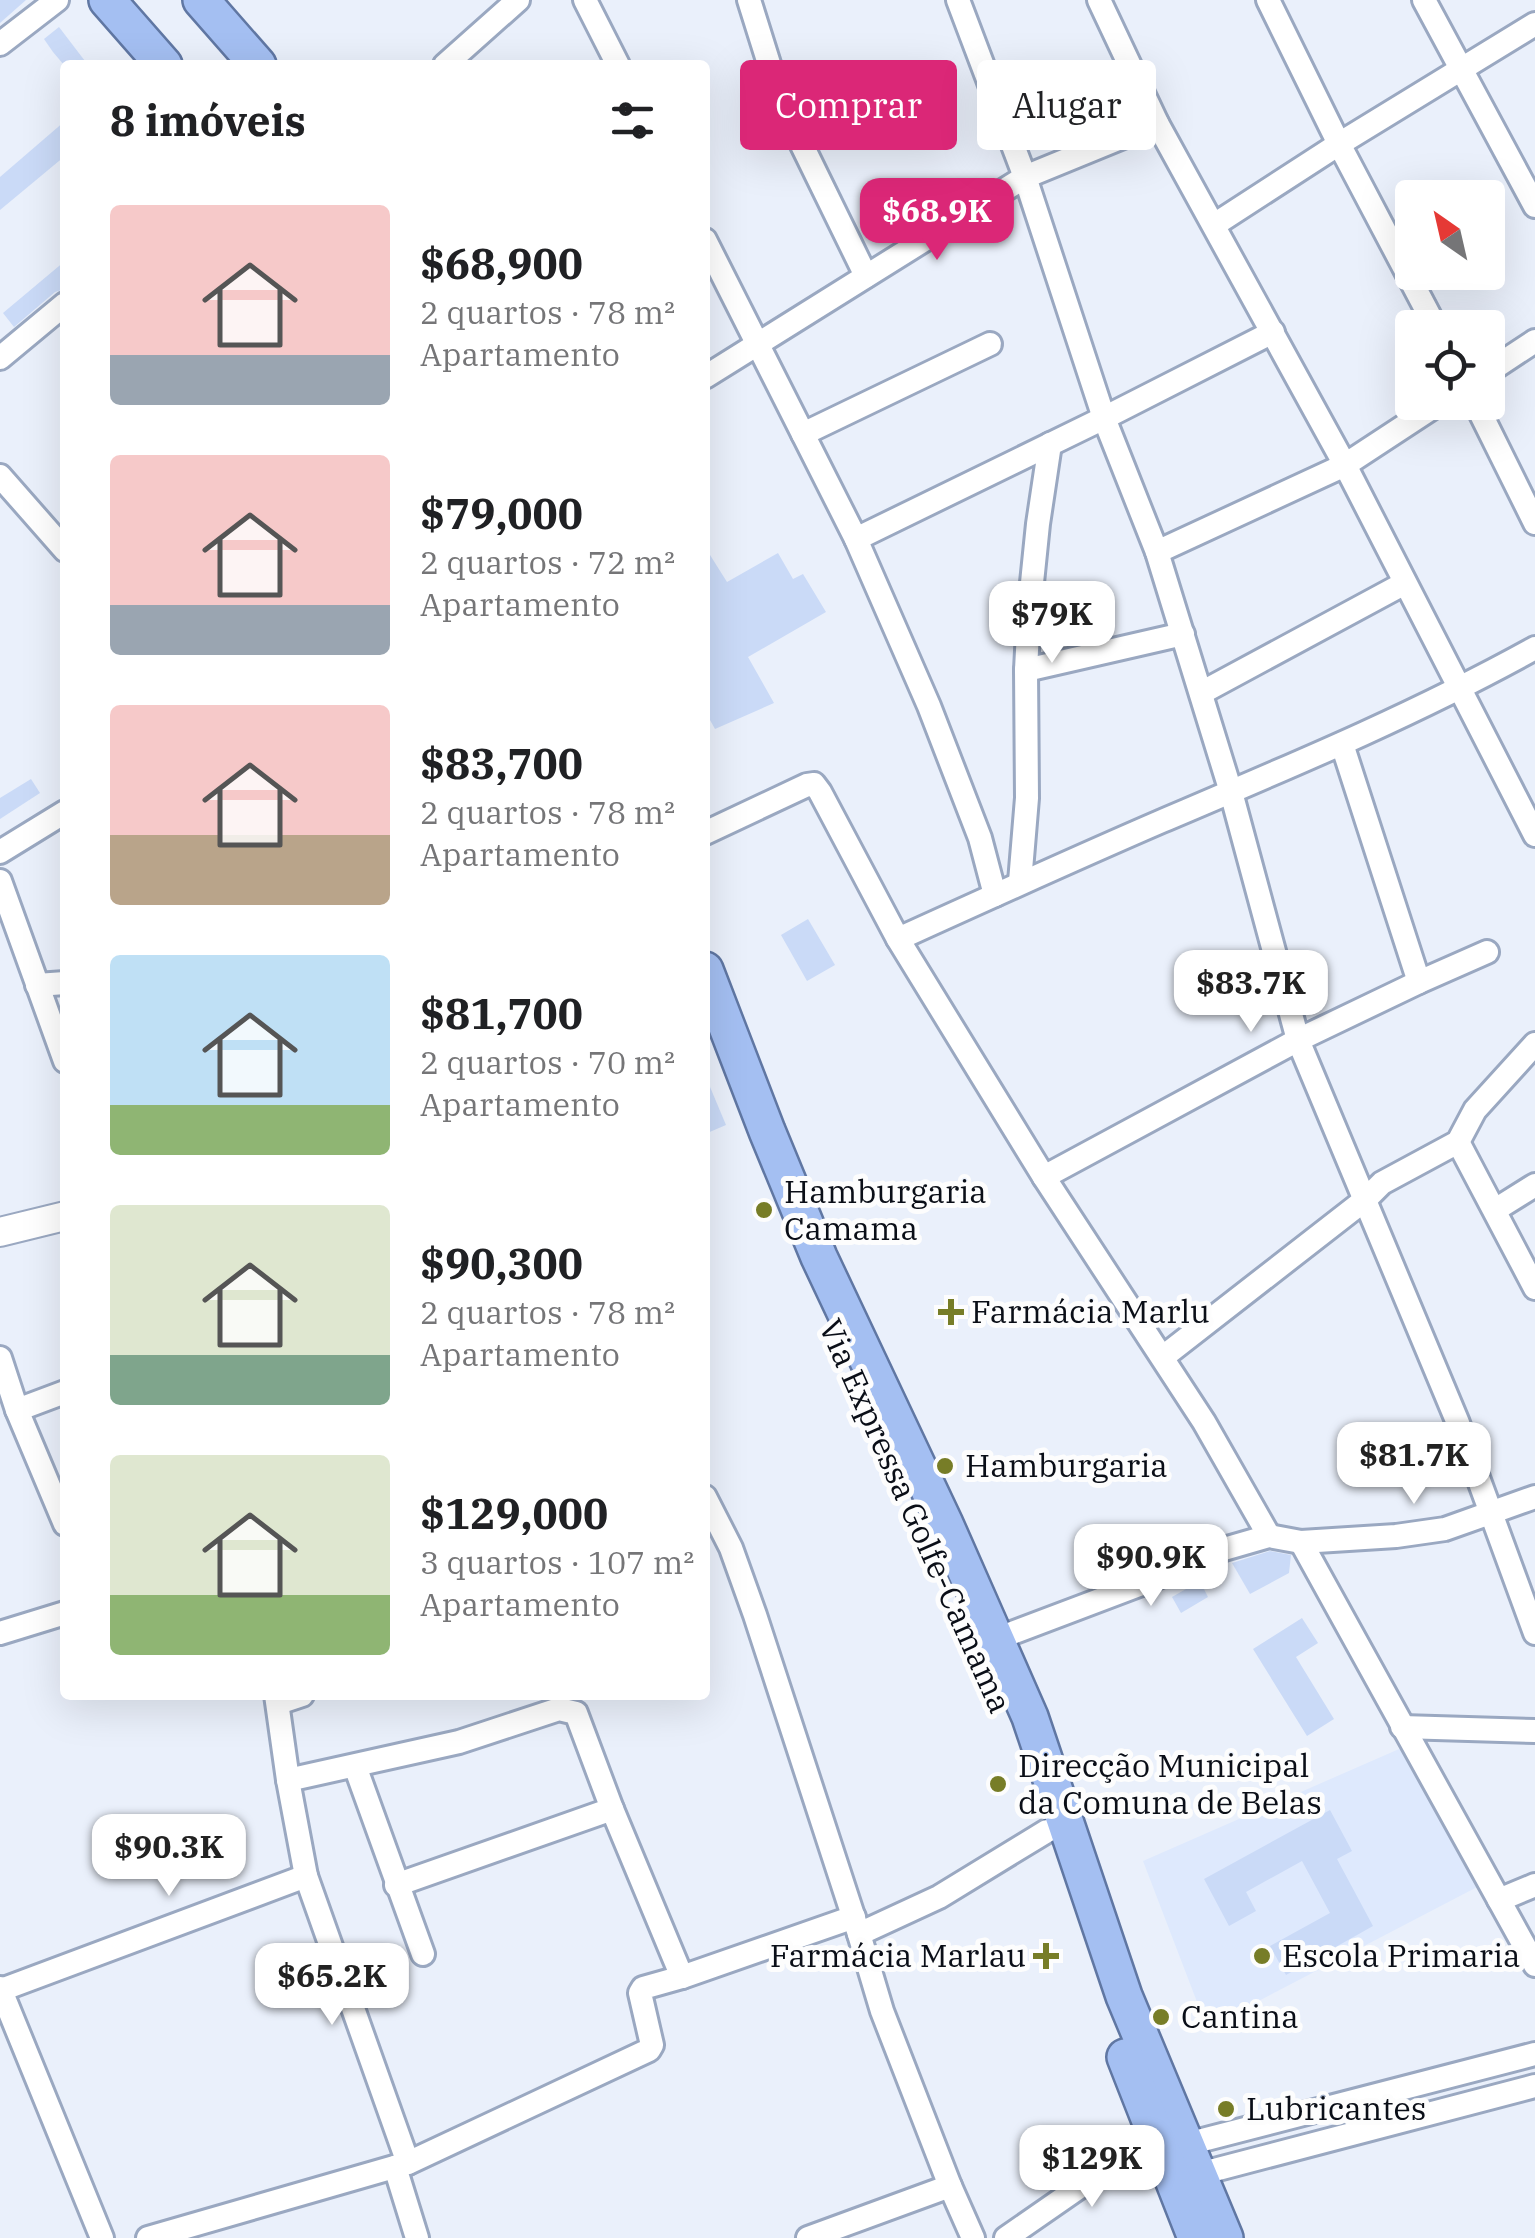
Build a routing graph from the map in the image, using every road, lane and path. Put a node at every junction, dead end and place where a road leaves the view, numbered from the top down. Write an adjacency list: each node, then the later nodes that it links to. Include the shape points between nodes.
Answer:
1 (57, 0): 12 (street)
2 (107, 0): 13 (highway)
3 (201, 0): 14 (highway)
4 (518, 0): 15 (street)
5 (586, 0): 16 (street)
6 (749, 0): 26 (street, via 782,102)
7 (958, 0): 22 (street)
8 (1099, 0): 17 (street)
9 (1268, 0): 20 (street)
10 (1424, 0): 18 (street)
11 (1535, 24): 18 (street)
12 (0, 44)
13 (160, 60)
14 (254, 60)
15 (451, 60)
16 (616, 60)
17 (1127, 60)
18 (1460, 70): 20 (street); 23 (street)
19 (1156, 123): 24 (street)
20 (1339, 144): 24 (street); 28 (street)
21 (1089, 150): 22 (street)
22 (1025, 176): 26 (street); 36 (street)
23 (1535, 206)
24 (1214, 226): 29 (street)
25 (710, 250): 32 (street)
26 (866, 276): 32 (street)
27 (60, 308): 33 (street)
28 (1427, 310)
29 (1272, 332): 36 (street); 41 (street)
30 (1535, 340): 34 (street)
31 (990, 344): 39 (street)
32 (756, 346): 35 (street); 39 (street)
33 (0, 358)
34 (1505, 360)
35 (710, 373)
36 (1104, 418): 40 (street); 46 (street)
37 (1414, 420): 41 (street)
38 (1484, 420): 43 (street)
39 (802, 434): 44 (street)
40 (1050, 444): 44 (street); 50 (street)
41 (1345, 465): 46 (street); 47 (street)
42 (0, 476): 45 (street)
43 (1535, 523)
44 (856, 539): 61 (street, via 980,838)
45 (60, 544)
46 (1156, 552): 48 (street)
47 (1405, 583): 51 (street); 52 (street)
48 (1182, 634): 50 (street); 52 (street)
49 (1535, 648): 51 (street)
50 (1026, 670): 60 (street, via 1028,798)
51 (1459, 690): 53 (street); 57 (street)
52 (1201, 693): 54 (street)
53 (1342, 744): 54 (street); 64 (street)
54 (1231, 792): 60 (street); 69 (street)
55 (60, 815): 58 (street)
56 (710, 831): 62 (street, via 814,784)
57 (1535, 835)
58 (0, 852)
59 (0, 881): 67 (street)
60 (1020, 882): 61 (street)
61 (995, 895): 62 (street)
62 (898, 939): 73 (street)
63 (1487, 952): 64 (street)
64 (1419, 982): 69 (street)
65 (60, 983): 67 (street)
66 (710, 983): 93 (highway, via 820,1257)
67 (38, 985): 71 (street)
68 (710, 1036): 101 (highway, Via Expressa Golfe-Camama, via 818,1301 982,1650)
69 (1298, 1040): 73 (street); 75 (street)
70 (1535, 1044): 72 (street, via 1475,1110)
71 (60, 1047)
72 (1458, 1142): 75 (street, via 1382,1183); 76 (street)
73 (1044, 1176): 80 (street)
74 (1535, 1185): 76 (street)
75 (1366, 1199): 80 (street); 87 (street)
76 (1496, 1210): 79 (street)
77 (60, 1217): 78 (street)
78 (0, 1232)
79 (1535, 1288)
80 (1162, 1357): 88 (street)
81 (0, 1358): 83 (street)
82 (60, 1394): 83 (street)
83 (17, 1410): 86 (street)
84 (1535, 1497): 87 (street)
85 (710, 1507): 106 (street, via 731,1548)
86 (60, 1512)
87 (1490, 1515): 89 (street, via 1445,1529); 92 (street)
88 (1269, 1536): 89 (street); 93 (street)
89 (1301, 1542): 96 (street)
90 (60, 1615): 91 (street)
91 (0, 1633)
92 (1535, 1634)
93 (996, 1639): 114 (highway, via 1030,1717)
94 (277, 1700): 99 (street)
95 (556, 1702): 98 (street, via 459,1742); 100 (street, via 576,1714)
96 (1402, 1727): 97 (street); 105 (street)
97 (1535, 1731)
98 (355, 1766): 99 (street); 103 (street)
99 (288, 1780): 102 (street)
100 (612, 1809): 103 (street); 109 (street)
101 (1047, 1830): 106 (street, via 939,1897); 114 (highway, Via Expressa Golfe-Camama, via 1091,1968)
102 (306, 1876): 110 (street); 115 (street)
103 (396, 1885): 107 (street)
104 (1535, 1885): 105 (street)
105 (1498, 1900): 108 (street)
106 (856, 1926): 109 (street); 116 (street)
107 (423, 1954)
108 (1535, 1965)
109 (682, 1976): 115 (street, via 640,1990 649,2050)
110 (0, 1990): 111 (street)
111 (6, 2018): 118 (street)
112 (1535, 2054): 114 (street)
113 (1535, 2086): 114 (street)
114 (1182, 2156): 123 (street, via 1107,2172); 124 (highway, Via Expressa Golfe-Camama); 125 (highway)
115 (402, 2165): 119 (street); 120 (street)
116 (950, 2186): 117 (street); 122 (street)
117 (835, 2233): 121 (street)
118 (102, 2238)
119 (148, 2238)
120 (417, 2238)
121 (808, 2238)
122 (973, 2238)
123 (1006, 2238)
124 (1196, 2238)
125 (1225, 2238)

